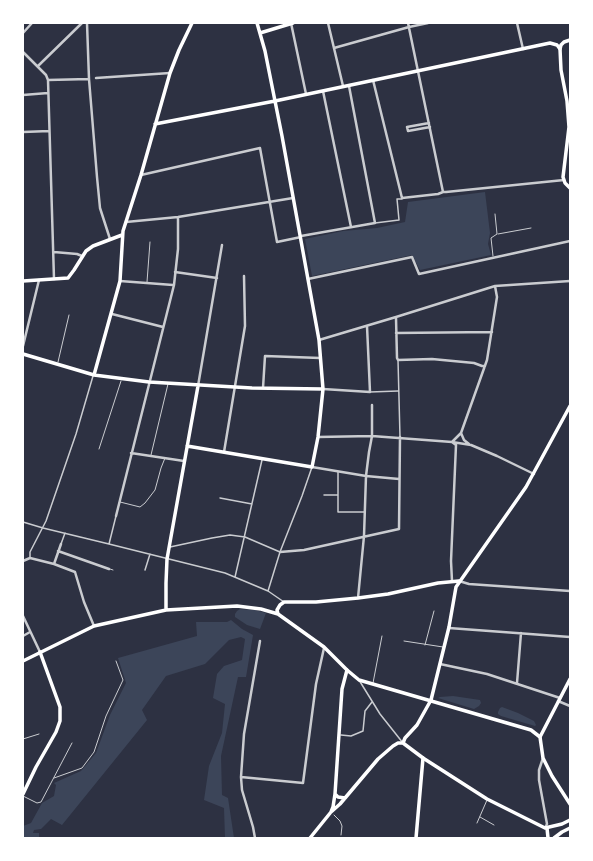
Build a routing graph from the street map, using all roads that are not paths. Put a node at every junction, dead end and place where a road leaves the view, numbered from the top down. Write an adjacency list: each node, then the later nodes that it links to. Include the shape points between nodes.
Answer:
1 (32, 23): 12 (street)
2 (82, 23): 19 (street)
3 (87, 23): 23 (street)
4 (192, 23): 21 (main road)
5 (257, 23): 13 (main road)
6 (292, 23): 13 (main road); 30 (street)
7 (328, 23): 15 (street)
8 (408, 23): 11 (street)
9 (428, 23): 11 (street)
10 (517, 23): 16 (street)
11 (409, 27): 15 (street); 20 (street)
12 (23, 33)
13 (260, 33): 32 (main road)
14 (570, 40): 17 (main road, via 564,42)
15 (334, 48): 27 (street)
16 (523, 49): 17 (main road, via 550,43); 20 (main road)
17 (560, 49): 33 (main road, via 561,70)
18 (23, 52): 19 (street)
19 (38, 66): 24 (street)
20 (418, 71): 25 (main road); 35 (street)
21 (170, 73): 22 (street); 34 (main road)
22 (96, 78)
23 (89, 79): 24 (street); 54 (street, via 100,208)
24 (48, 80): 29 (street)
25 (373, 80): 26 (main road); 43 (street)
26 (349, 85): 27 (main road); 48 (street)
27 (343, 86): 28 (main road)
28 (323, 91): 30 (main road); 49 (street)
29 (48, 93): 31 (street); 36 (street)
30 (306, 94): 32 (main road)
31 (23, 95)
32 (276, 101): 34 (main road); 42 (main road)
33 (568, 101): 39 (main road, via 569,127)
34 (155, 124): 38 (main road)
35 (429, 125): 35 (street, via 408,131 407,127); 41 (street)
36 (49, 131): 37 (street); 58 (street)
37 (23, 132)
38 (141, 175): 44 (street, via 260,148); 47 (main road)
39 (564, 180): 40 (main road); 41 (street)
40 (570, 188)
41 (443, 192): 43 (street)
42 (294, 198): 44 (street); 53 (main road)
43 (402, 198): 48 (street, via 397,199 399,220)
44 (270, 202): 46 (street); 53 (street, via 277,242)
45 (495, 214): 51 (lane)
46 (178, 217): 47 (street); 61 (street)
47 (126, 222): 52 (main road)
48 (376, 223): 49 (street)
49 (351, 227): 53 (street)
50 (531, 228): 51 (lane)
51 (497, 234): 60 (lane, via 491,238)
52 (122, 235): 54 (main road); 68 (main road)
53 (301, 237): 65 (main road)
54 (110, 239): 59 (main road, via 93,246)
55 (570, 241): 60 (street)
56 (150, 242): 70 (lane)
57 (222, 245): 63 (street)
58 (54, 252): 59 (street); 64 (street)
59 (82, 256): 64 (main road, via 68,278)
60 (493, 257): 65 (street, via 419,274 412,257)
61 (175, 272): 63 (street); 71 (street)
62 (244, 276): 92 (street, via 245,326)
63 (217, 278): 91 (street)
64 (54, 279): 66 (main road)
65 (308, 279): 80 (main road)
66 (39, 280): 67 (main road); 81 (street)
67 (23, 281)
68 (120, 281): 70 (street); 73 (main road)
69 (570, 281): 72 (street)
70 (147, 283): 71 (street)
71 (174, 285): 77 (street)
72 (495, 286): 75 (street); 78 (street, via 497,297)
73 (112, 314): 77 (street); 87 (main road)
74 (69, 315): 85 (lane)
75 (396, 317): 76 (street); 79 (street)
76 (367, 326): 80 (street); 96 (street)
77 (163, 327): 89 (street)
78 (492, 332): 79 (street); 86 (street)
79 (396, 333): 84 (street)
80 (318, 340): 83 (main road)
81 (23, 346)
82 (23, 354): 85 (main road)
83 (321, 358): 93 (street, via 265,356); 94 (main road)
84 (398, 360): 86 (street, via 432,359); 95 (street)
85 (58, 364): 87 (main road)
86 (486, 365): 99 (street)
87 (94, 374): 88 (main road); 126 (street)
88 (122, 379): 89 (main road); 106 (lane)
89 (149, 382): 90 (main road); 107 (street)
90 (168, 384): 91 (main road); 109 (lane)
91 (198, 386): 92 (main road); 105 (main road)
92 (235, 387): 93 (main road); 108 (street)
93 (263, 388): 94 (main road)
94 (323, 389): 96 (street); 101 (main road)
95 (398, 391): 96 (street); 102 (street)
96 (370, 392)
97 (372, 405): 100 (street)
98 (570, 406): 115 (main road)
99 (461, 433): 103 (street); 104 (street, via 464,440)
100 (372, 436): 101 (street); 102 (street); 116 (street)
101 (318, 437): 113 (main road)
102 (400, 438): 103 (street); 117 (street)
103 (452, 442): 104 (street); 144 (street, via 456,445)
104 (471, 445): 115 (street)
105 (187, 446): 108 (main road); 112 (main road)
106 (99, 449)
107 (131, 452): 109 (street); 121 (street)
108 (224, 453): 111 (main road)
109 (151, 456): 110 (street)
110 (166, 458): 112 (street); 121 (lane, via 155,490 140,507)
111 (262, 459): 113 (main road); 122 (street)
112 (184, 461): 132 (main road)
113 (312, 467): 114 (street); 134 (street)
114 (338, 472): 116 (street); 119 (street)
115 (534, 474): 145 (main road)
116 (366, 476): 117 (street); 123 (street)
117 (400, 479): 128 (street, via 399,529)
118 (324, 495): 119 (street)
119 (338, 496): 123 (street, via 338,512)
120 (220, 498): 122 (street)
121 (119, 502): 124 (street)
122 (252, 504): 129 (street)
123 (364, 512): 128 (street)
124 (116, 516): 131 (street)
125 (23, 522): 126 (street)
126 (43, 528): 127 (street); 136 (street, via 30,552)
127 (65, 533): 130 (street); 131 (street)
128 (364, 536): 134 (street, via 304,550); 148 (street)
129 (245, 537): 132 (street, via 230,535); 134 (street); 143 (street)
130 (61, 544): 133 (street)
131 (109, 544): 135 (street)
132 (169, 548): 137 (main road)
133 (58, 551): 139 (street); 140 (street)
134 (280, 552): 146 (street)
135 (150, 554): 137 (street); 142 (street)
136 (30, 558): 138 (street); 139 (street)
137 (167, 559): 143 (street); 150 (main road)
138 (23, 561)
139 (54, 564): 154 (street, via 75,572)
140 (109, 569): 141 (lane)
141 (113, 570)
142 (145, 570)
143 (235, 577): 146 (street)
144 (452, 581): 145 (main road); 148 (main road)
145 (459, 581): 147 (street, via 469,584); 155 (main road, via 454,592)
146 (268, 591): 149 (street)
147 (570, 591)
148 (358, 598): 149 (main road)
149 (284, 602): 152 (main road, via 277,610)
150 (166, 610): 152 (main road, via 237,606); 154 (main road)
151 (434, 611): 163 (lane)
152 (278, 614): 164 (main road)
153 (23, 616): 156 (street)
154 (94, 626): 166 (main road)
155 (449, 628): 157 (street); 165 (main road)
156 (30, 632): 158 (street); 166 (street)
157 (521, 633): 160 (street); 173 (street)
158 (23, 636)
159 (382, 636): 174 (lane)
160 (570, 637)
161 (260, 641): 187 (street, via 244,734)
162 (404, 641): 163 (lane)
163 (425, 645): 165 (lane)
164 (324, 647): 170 (main road); 187 (street, via 316,684 303,783)
165 (444, 648): 169 (main road)
166 (40, 652): 167 (main road); 190 (main road, via 60,707 60,721)
167 (23, 661)
168 (116, 661): 188 (lane, via 124,680 106,716 94,752 82,768)
169 (440, 664): 173 (street); 175 (main road)
170 (347, 670): 172 (main road); 180 (main road, via 342,689)
171 (570, 679): 176 (main road)
172 (359, 680): 174 (main road); 177 (street)
173 (517, 683): 176 (street)
174 (373, 685): 175 (main road)
175 (430, 700): 181 (main road, via 531,730); 184 (main road, via 417,725)
176 (559, 700): 178 (street); 181 (main road)
177 (372, 702): 180 (street, via 365,711 362,731 351,736); 184 (street)
178 (570, 706)
179 (39, 734): 182 (lane)
180 (339, 735): 189 (main road)
181 (540, 737): 186 (main road)
182 (23, 738)
183 (72, 743): 188 (lane)
184 (403, 743): 185 (main road); 191 (main road, via 393,746 378,759)
185 (423, 758): 192 (main road); 205 (main road)
186 (543, 758): 193 (main road); 200 (street, via 539,780)
187 (241, 777): 203 (street)
188 (54, 778): 190 (lane, via 40,802 37,803)
189 (335, 794): 191 (main road); 194 (main road)
190 (23, 795)
191 (345, 798): 194 (main road)
192 (487, 799): 196 (lane); 200 (main road)
193 (570, 804)
194 (331, 812): 204 (main road)
195 (334, 815): 202 (lane, via 342,826)
196 (480, 816): 198 (lane); 199 (lane)
197 (570, 820): 200 (main road)
198 (477, 823)
199 (494, 825)
200 (546, 828): 206 (main road)
201 (570, 828): 207 (main road)
202 (341, 835)
203 (255, 838)
204 (310, 838)
205 (416, 838)
206 (548, 838)
207 (554, 838)

